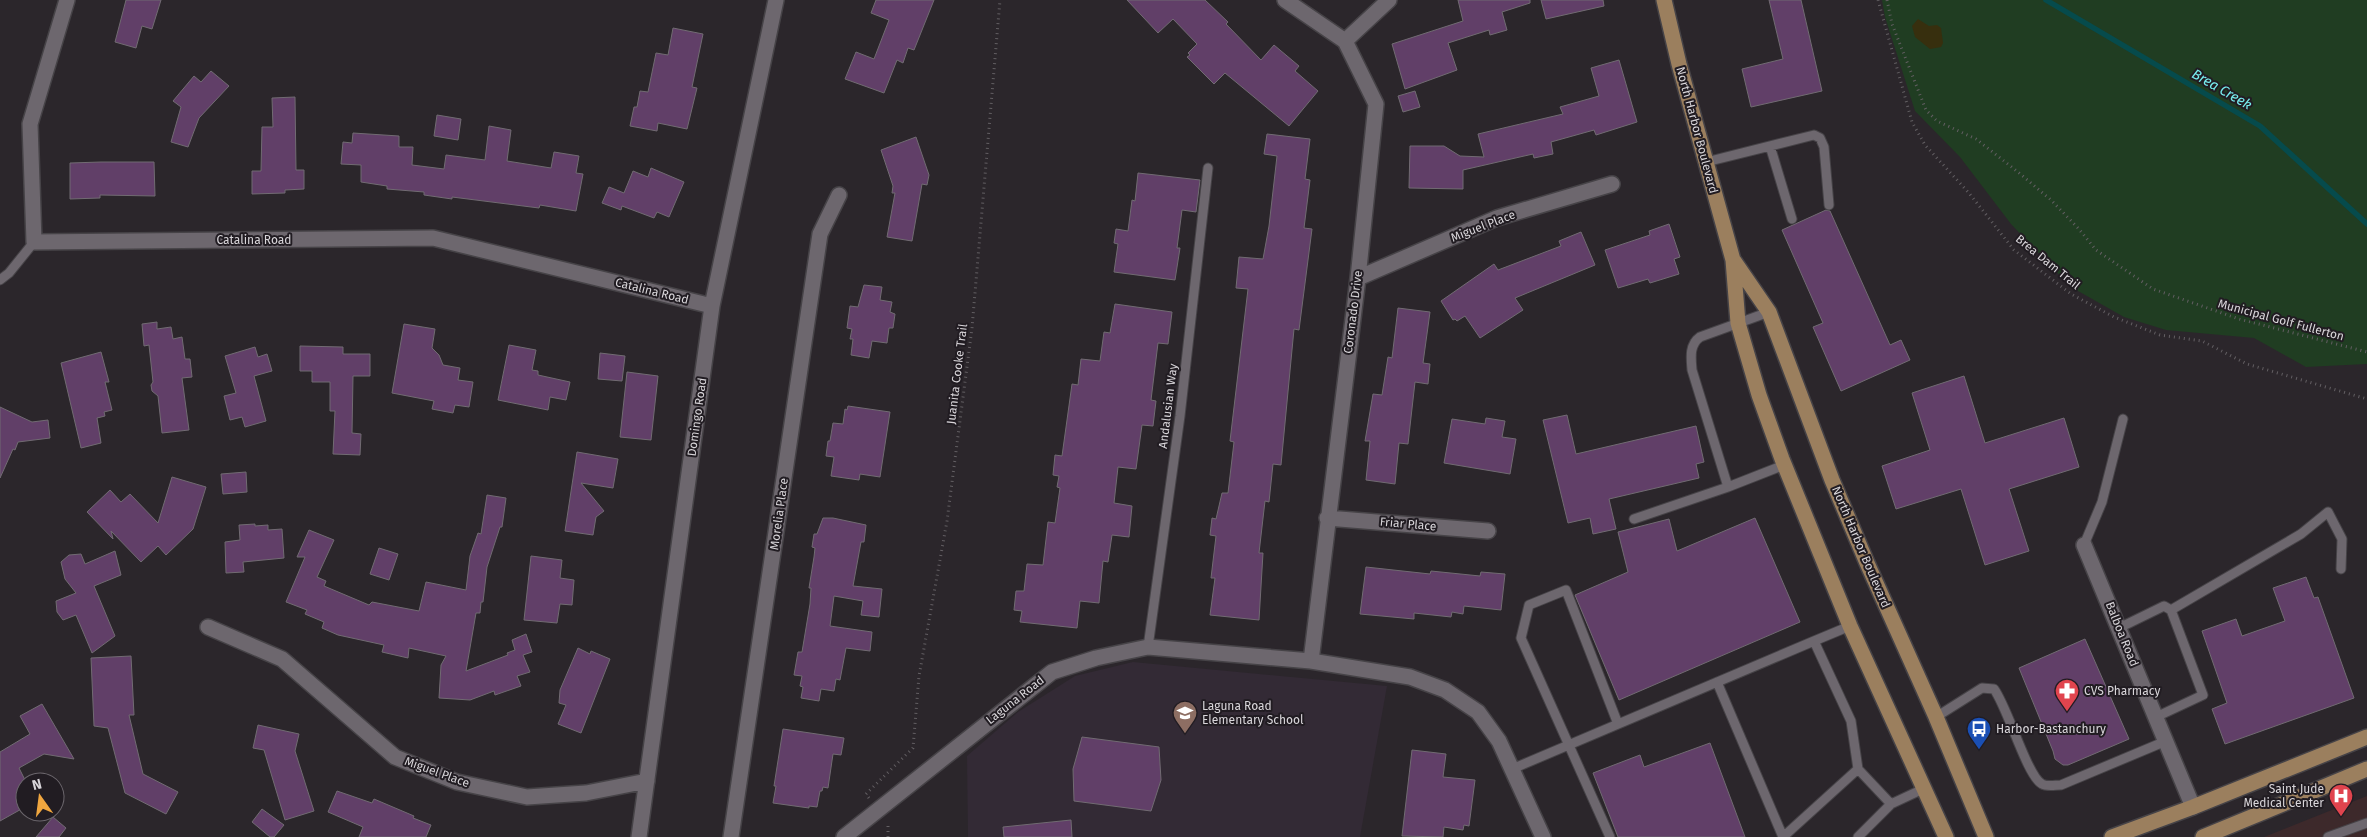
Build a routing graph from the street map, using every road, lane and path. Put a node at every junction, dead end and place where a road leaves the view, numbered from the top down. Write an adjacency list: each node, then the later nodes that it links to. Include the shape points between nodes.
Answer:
1 (67, 0): 17 (street, via 30,124)
2 (776, 0): 21 (street, Domingo Road)
3 (1000, 0): 48 (path, Juanita Cooke Trail, via 972,328 946,521 919,676)
4 (1285, 0): 9 (street, Coronado Drive)
5 (1389, 0): 9 (street)
6 (1664, 0): 11 (main road, North Harbor Boulevard)
7 (1878, 0): 25 (path, Brea Dam Trail, via 1912,122 1925,146 1969,193 2014,250 2072,294 2114,317 2160,335 2202,342 2247,364)
8 (1887, 0): 24 (path, Municipal Golf Fullerton, via 1892,24 1926,110 1937,121 1976,139 2018,172 2051,200 2096,250 2153,289 2239,320)
9 (1345, 41): 19 (street, Coronado Drive, via 1376,104)
10 (1770, 146): 11 (lane); 15 (lane, via 1814,135 1820,138 1824,147); 16 (lane)
11 (1706, 162): 18 (main road, North Harbor Boulevard)
12 (1208, 168): 39 (lane, Andalusian Way, via 1180,416)
13 (1612, 184): 19 (street, Miguel Place, via 1497,218)
14 (839, 195): 59 (street, Morelia Place, via 820,234)
15 (1829, 205)
16 (1792, 219)
17 (34, 242): 20 (lane); 21 (street, Catalina Road, via 433,238)
18 (1733, 260): 22 (main road, North Harbor Boulevard); 23 (main road, North Harbor Boulevard)
19 (1358, 278): 29 (street, Coronado Drive)
20 (0, 280)
21 (712, 306): 52 (street, Domingo Road)
22 (1769, 312): 23 (lane); 42 (main road, North Harbor Boulevard, via 1866,563)
23 (1738, 323): 27 (main road, North Harbor Boulevard); 28 (lane, via 1700,337 1691,351 1692,370)
24 (2367, 352)
25 (2367, 399)
26 (2123, 419): 32 (lane, via 2102,502)
27 (1784, 465): 28 (lane); 35 (main road, North Harbor Boulevard)
28 (1728, 487): 30 (lane)
29 (1327, 518): 31 (street, Friar Place); 40 (street, Coronado Drive)
30 (1634, 519)
31 (1488, 531)
32 (2084, 545): 37 (street, Balboa Road)
33 (2341, 569): 34 (lane, via 2342,539 2328,512 2301,534)
34 (2171, 610): 37 (lane, via 2164,606); 43 (lane, via 2203,695)
35 (1850, 626): 38 (lane); 53 (main road, North Harbor Boulevard)
36 (208, 627): 52 (street, Miguel Place, via 282,659 395,757 457,782 527,796 586,793)
37 (2119, 628): 43 (street, Balboa Road)
38 (1814, 641): 41 (lane); 50 (lane, via 1851,721)
39 (1148, 647): 40 (street, Laguna Road); 57 (street, Laguna Road, via 1052,672)
40 (1311, 660): 49 (street, Laguna Road, via 1410,677 1445,690 1478,712 1500,741)
41 (1717, 682): 44 (lane); 62 (lane)
42 (1936, 717): 46 (lane, via 1982,688 1994,689 2002,700 2030,768 2043,785 2061,785); 65 (main road, North Harbor Boulevard)
43 (2156, 717): 46 (street, Balboa Road)
44 (1618, 724): 47 (lane); 47 (lane, via 1566,590 1529,605 1521,638)
45 (2367, 737): 55 (main road)
46 (2166, 741): 55 (street, Balboa Road)
47 (1568, 745): 49 (lane); 61 (lane)
48 (914, 748)
49 (1512, 769): 60 (street, Laguna Road)
50 (1858, 769): 54 (lane); 62 (lane)
51 (2367, 769): 67 (main road)
52 (648, 781): 58 (street, Domingo Road)
53 (1924, 789): 54 (lane); 64 (main road, North Harbor Boulevard)
54 (1891, 804): 63 (lane)
55 (2193, 807): 66 (main road)
56 (2367, 823): 68 (lane)
57 (847, 836)
58 (639, 837)
59 (731, 837)
60 (1543, 837)
61 (1610, 837)
62 (1783, 837)
63 (1858, 837)
64 (1946, 837)
65 (1986, 837)
66 (2112, 837)
67 (2204, 837)
68 (2328, 837)

